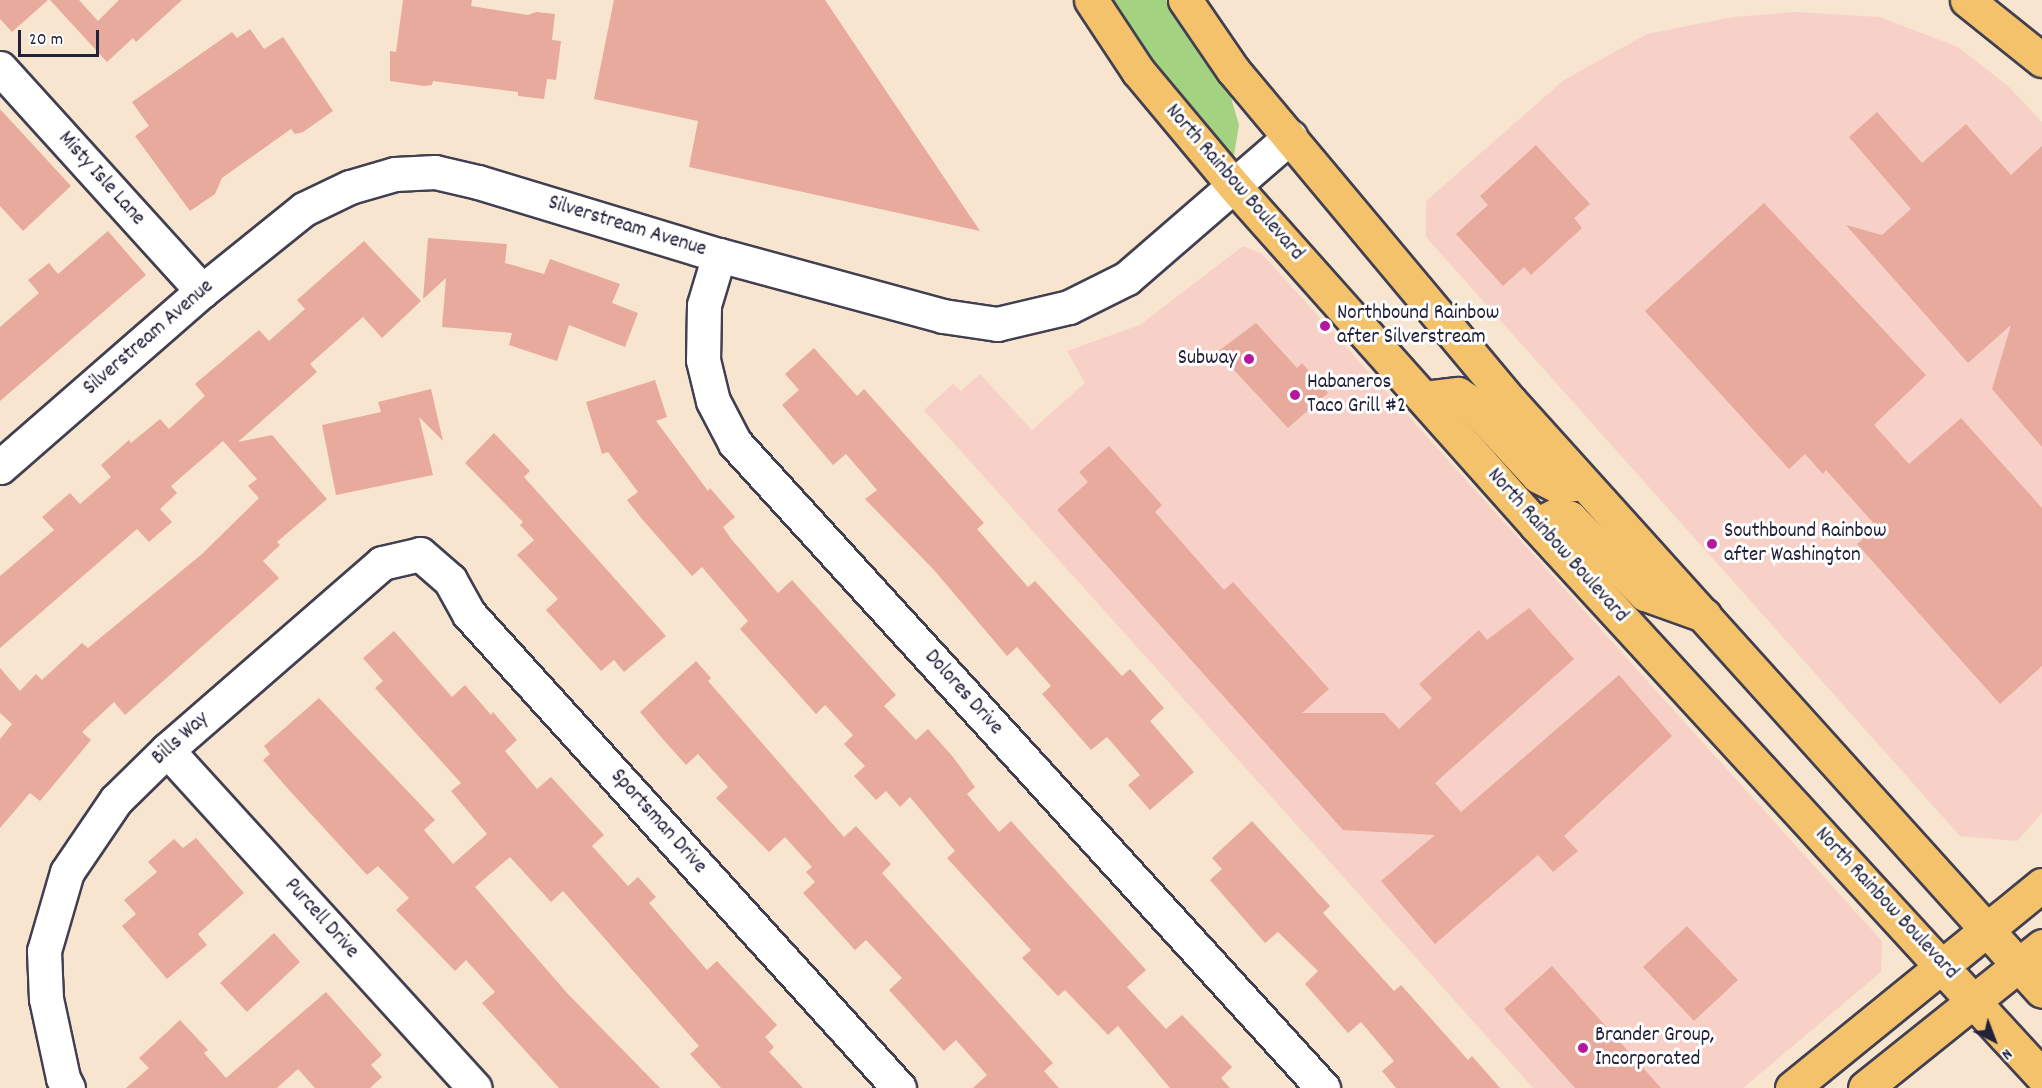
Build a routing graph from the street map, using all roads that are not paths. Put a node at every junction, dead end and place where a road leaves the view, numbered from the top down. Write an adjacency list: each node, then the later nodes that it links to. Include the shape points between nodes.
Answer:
1 (1091, 0): 7 (main road, North Rainbow Boulevard, via 1138,71)
2 (1185, 0): 6 (main road, via 1218,50)
3 (1967, 0): 4 (main road)
4 (2042, 60)
5 (0, 68): 9 (street, Misty Isle Lane)
6 (1290, 138): 7 (street, Silverstream Avenue); 12 (main road)
7 (1235, 187): 8 (street, Silverstream Avenue, via 1159,253 1109,289 1037,317 997,324 943,316); 10 (main road, North Rainbow Boulevard)
8 (719, 255): 9 (street, Silverstream Avenue, via 478,182 435,172 395,174 350,187 304,209); 27 (street, Dolores Drive, via 704,305 703,360 713,401 735,443)
9 (202, 291): 11 (street, Silverstream Avenue)
10 (1424, 398): 12 (main road, via 1458,394 1470,402 1538,476 1558,486); 13 (main road, North Rainbow Boulevard)
11 (0, 467)
12 (1582, 483): 15 (main road)
13 (1536, 525): 15 (main road, via 1558,514 1570,518 1645,594); 20 (main road, North Rainbow Boulevard)
14 (420, 554): 16 (street, Bills Way, via 382,563); 26 (street, Sportsman Drive, via 450,580 469,614)
15 (1704, 615): 18 (main road)
16 (168, 750): 24 (street, Bills Way, via 116,800 67,872 44,951 46,999); 25 (street, Purcell Drive)
17 (2042, 885): 18 (main road)
18 (1989, 932): 19 (main road); 20 (main road)
19 (2031, 956): 21 (main road); 22 (main road)
20 (1941, 964): 22 (main road, North Rainbow Boulevard); 28 (main road)
21 (2042, 991)
22 (1972, 999): 23 (main road, North Rainbow Boulevard); 29 (main road)
23 (2042, 1076)
24 (68, 1088)
25 (475, 1088)
26 (899, 1088)
27 (1323, 1088)
28 (1792, 1088)
29 (1864, 1088)

